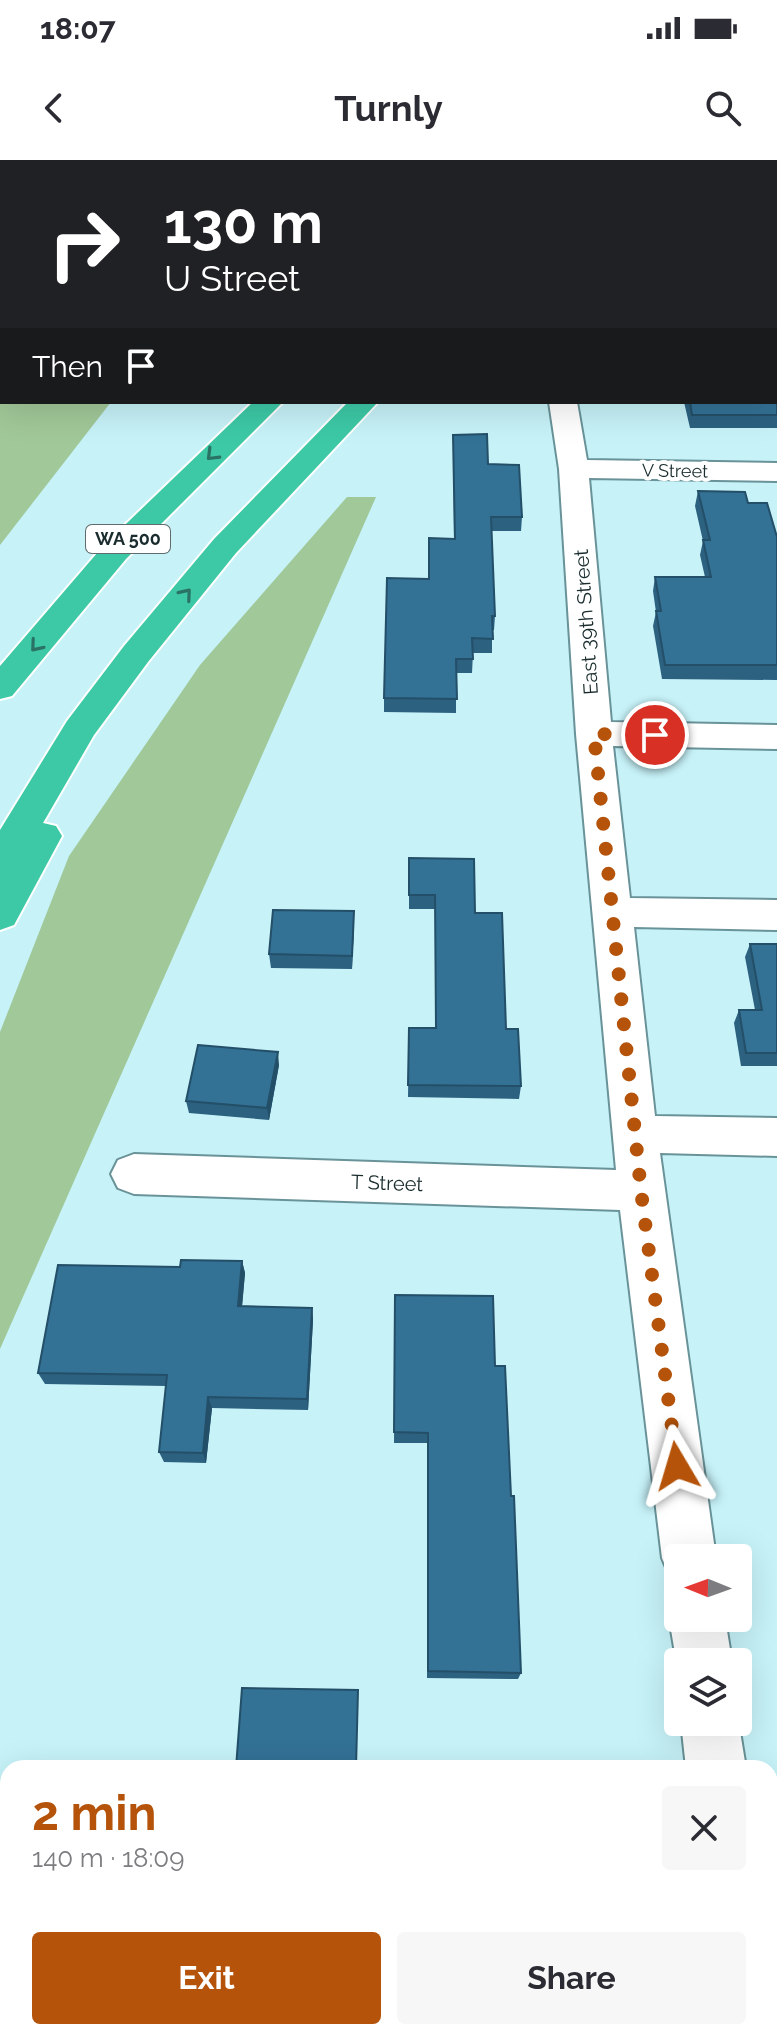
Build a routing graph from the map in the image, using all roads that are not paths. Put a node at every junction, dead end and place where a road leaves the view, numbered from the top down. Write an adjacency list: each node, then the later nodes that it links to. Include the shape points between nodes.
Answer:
1 (267, 404): 7 (highway, WA 500, one-way to 7, via 115,552)
2 (362, 404): 6 (highway, one-way to 2, via 278,489)
3 (563, 404): 4 (street, East 39th Street)
4 (574, 469): 5 (street, V Street); 8 (street, East 39th Street)
5 (777, 472)
6 (136, 654): 10 (highway, via 80,729); 12 (highway)
7 (0, 688)
8 (594, 734): 9 (street); 11 (street, East 39th Street)
9 (777, 737)
10 (0, 862)
11 (612, 912): 13 (street); 14 (street, East 39th Street)
12 (0, 915)
13 (777, 915)
14 (635, 1134): 15 (street); 17 (street, East 39th Street)
15 (777, 1137)
16 (134, 1174): 17 (street, T Street)
17 (641, 1191): 18 (street, East 39th Street)
18 (687, 1544)
19 (712, 1736): 20 (street)
20 (715, 1760)

